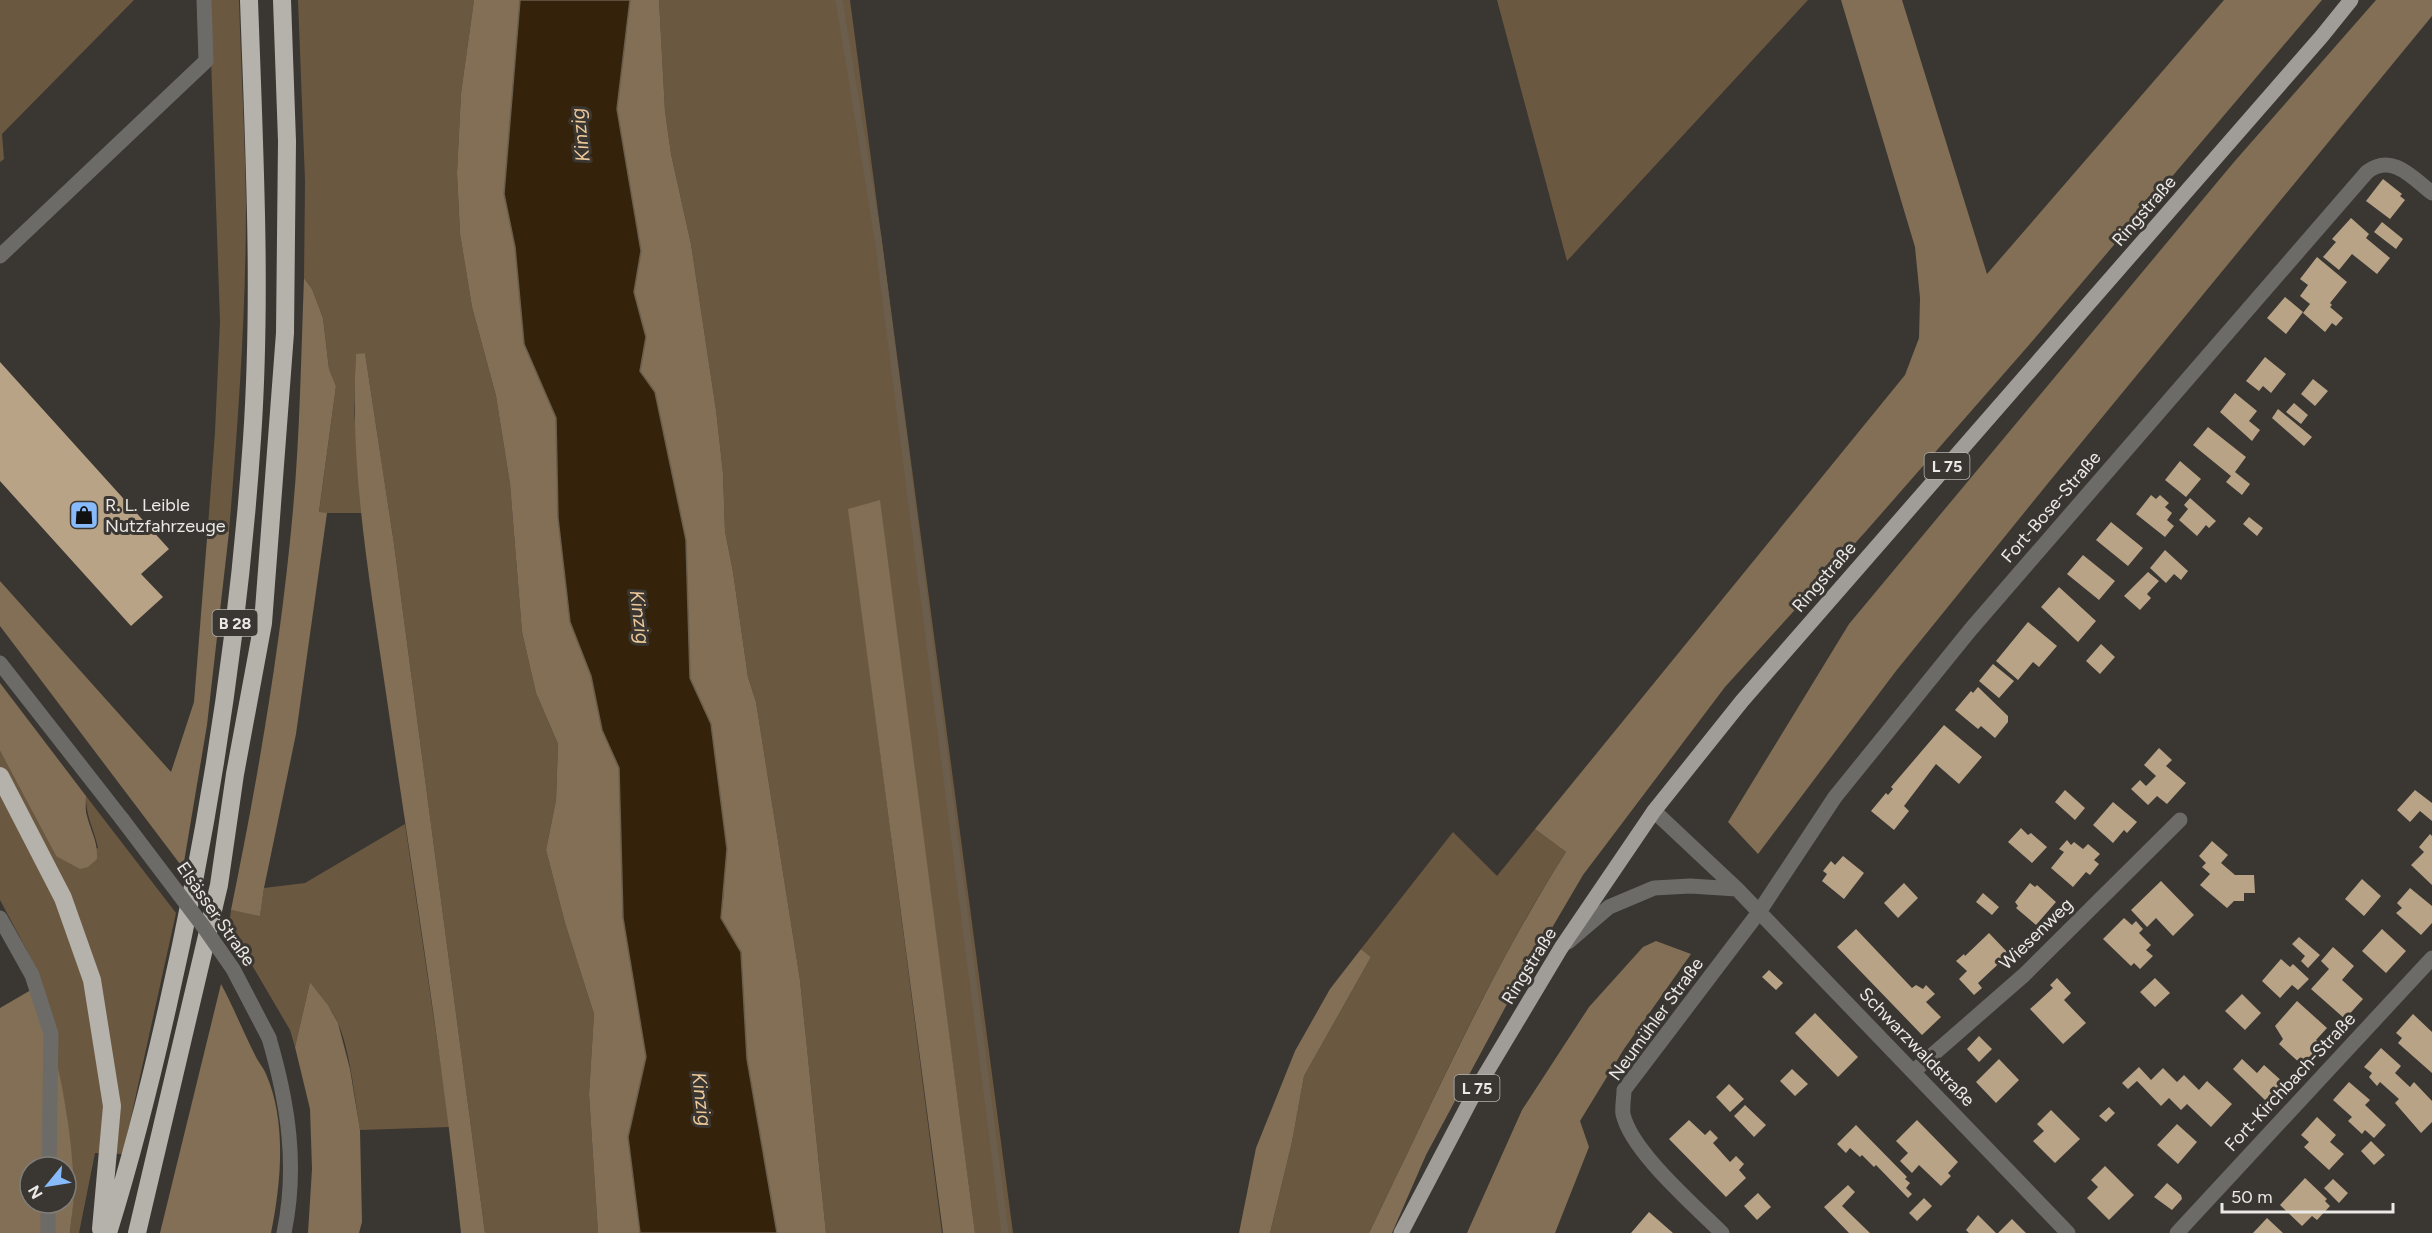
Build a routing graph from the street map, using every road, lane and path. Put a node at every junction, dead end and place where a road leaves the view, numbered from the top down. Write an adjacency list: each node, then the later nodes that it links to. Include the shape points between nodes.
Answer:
1 (204, 0): 6 (street, via 206,61)
2 (249, 0): 21 (highway, B 28, via 255,148 255,344 252,438 234,633 188,916 152,1072)
3 (282, 0): 22 (highway, B 28, via 287,141 285,333 263,623 219,885)
4 (2351, 0): 9 (main road, Ringstraße / L 75, via 1742,701)
5 (2432, 193): 12 (street, Fort-Bose-Straße, via 2390,163 2375,165 2367,172 2010,584 1835,797)
6 (0, 256)
7 (0, 663): 23 (street, Elsässer Straße, bridge, via 203,926 233,969 269,1038 281,1080 292,1151 290,1206)
8 (0, 776): 20 (highway, via 63,898 92,980 112,1107)
9 (1654, 811): 11 (street, Schwarzwaldstraße); 14 (main road, Ringstraße / L 75)
10 (2180, 820): 16 (street, Wiesenweg, via 2024,975)
11 (1737, 889): 12 (street, Schwarzwaldstraße); 14 (street, via 1654,888 1609,907)
12 (1759, 912): 16 (street, Schwarzwaldstraße); 25 (street, Neumühler Straße, via 1624,1090 1623,1114 1633,1137)
13 (0, 918): 17 (street, via 32,975 51,1034)
14 (1561, 948): 24 (main road, Ringstraße / L 75, via 1476,1090)
15 (2432, 958): 27 (street, Fort-Kirchbach-Straße)
16 (1914, 1071): 26 (street, Schwarzwaldstraße)
17 (49, 1155)
18 (48, 1215): 19 (street)
19 (48, 1233)
20 (100, 1233)
21 (108, 1233)
22 (137, 1233)
23 (284, 1233)
24 (1401, 1233)
25 (1722, 1233)
26 (2068, 1233)
27 (2177, 1233)

